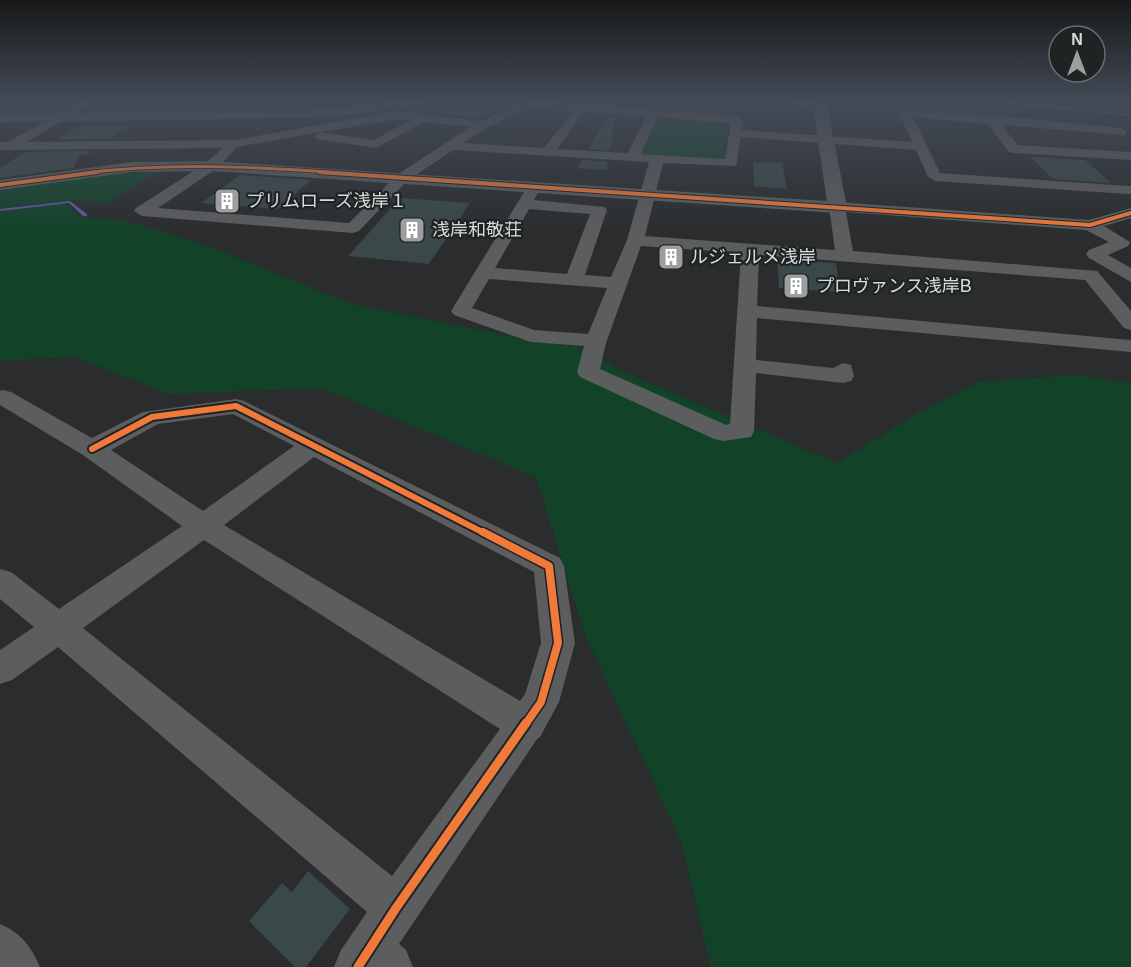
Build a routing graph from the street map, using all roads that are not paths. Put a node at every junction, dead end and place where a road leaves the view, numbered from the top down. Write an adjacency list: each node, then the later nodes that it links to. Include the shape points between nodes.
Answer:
1 (183, 145): 11 (street)
2 (234, 145): 16 (street)
3 (553, 145): 12 (street)
4 (639, 145): 14 (street)
5 (735, 145): 15 (street, via 731,163)
6 (827, 145): 23 (street)
7 (908, 145): 10 (street)
8 (1011, 145): 13 (street, via 1014,149)
9 (450, 146): 12 (street); 17 (street)
10 (920, 146): 20 (street, via 935,177)
11 (4, 149)
12 (548, 152): 14 (street)
13 (1131, 156)
14 (633, 157): 15 (street)
15 (657, 158): 21 (street)
16 (212, 166): 17 (street); 17 (street, via 142,211 353,228); 18 (street, via 132,167)
17 (402, 178): 19 (street)
18 (0, 185)
19 (534, 187): 21 (street); 22 (street)
20 (1130, 191)
21 (648, 194): 23 (street); 26 (street)
22 (523, 204): 29 (street); 31 (street, via 599,210)
23 (837, 207): 25 (street); 28 (street)
24 (1131, 213): 25 (street)
25 (1090, 225): 30 (street, via 1122,242 1095,254)
26 (635, 240): 27 (street); 32 (street)
27 (750, 249): 28 (street); 35 (street)
28 (845, 256): 33 (street, via 1091,275)
29 (484, 273): 31 (street); 37 (street, via 461,311 531,336)
30 (1131, 276)
31 (574, 279): 32 (street)
32 (617, 283): 37 (street)
33 (1109, 297): 34 (street); 36 (street)
34 (1131, 298)
35 (748, 311): 38 (street); 39 (street)
36 (1131, 324)
37 (596, 341): 39 (street, via 588,372 723,433 742,430)
38 (1131, 346)
39 (745, 365): 40 (street, via 843,376)
40 (843, 370)
41 (0, 398): 43 (street)
42 (311, 446): 43 (street, via 236,406 152,417); 44 (street); 48 (street, via 549,566 558,643 541,702)
43 (92, 449): 44 (street)
44 (204, 526): 46 (street); 48 (street)
45 (0, 582): 46 (street)
46 (59, 628): 47 (street); 49 (street)
47 (0, 669)
48 (527, 724): 49 (street)
49 (396, 908): 51 (street)
50 (0, 947): 52 (street)
51 (373, 961)
52 (16, 967)

